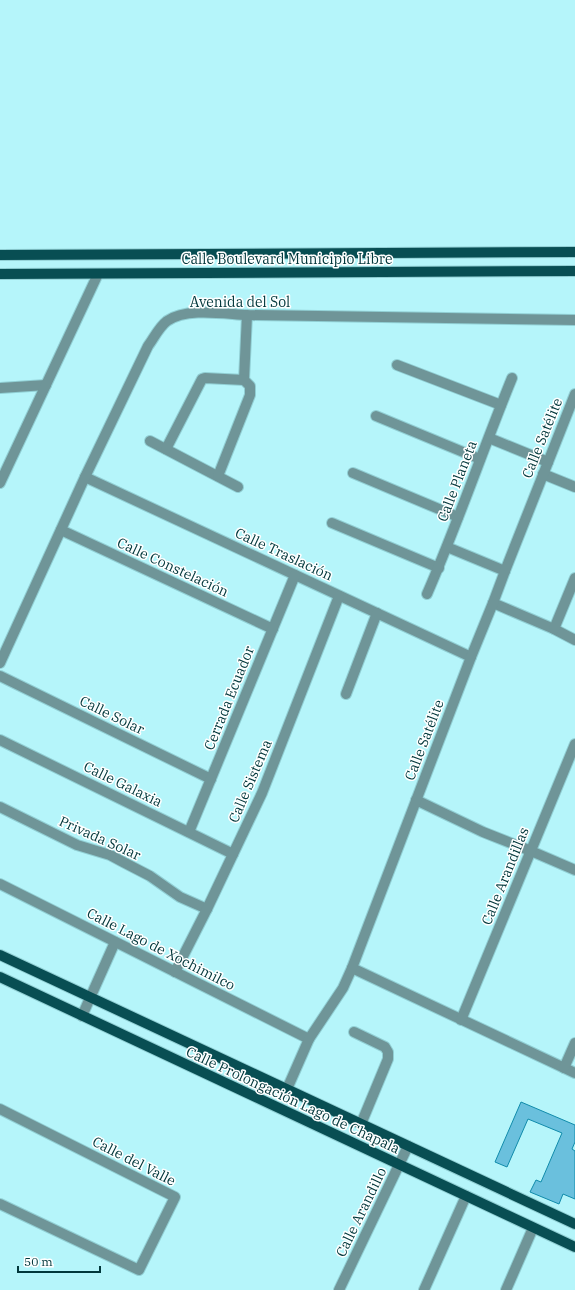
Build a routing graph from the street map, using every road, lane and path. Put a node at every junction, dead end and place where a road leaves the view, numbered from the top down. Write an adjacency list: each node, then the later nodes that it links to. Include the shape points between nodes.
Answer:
1 (575, 252): 2 (main road, Calle Boulevard Municipio Libre)
2 (0, 255)
3 (575, 271): 5 (main road, Calle Boulevard Municipio Libre)
4 (0, 274): 5 (main road, Calle Boulevard Municipio Libre)
5 (98, 274): 11 (street)
6 (248, 315): 7 (street, Avenida del Sol); 10 (street); 25 (street, Avenida del Sol, via 192,314 167,321 148,346)
7 (575, 320)
8 (397, 365): 14 (street)
9 (512, 378): 14 (street, Calle Planeta)
10 (244, 380): 18 (street, via 202,379); 24 (street, via 250,386 250,395)
11 (46, 386): 12 (street); 21 (street)
12 (0, 388)
13 (575, 394): 20 (street, Calle Satélite)
14 (501, 405): 16 (street, Calle Planeta)
15 (376, 416): 19 (street)
16 (489, 438): 19 (street, Calle Planeta); 20 (street)
17 (150, 441): 18 (street)
18 (166, 449): 24 (street)
19 (480, 458): 29 (street, Calle Planeta)
20 (548, 462): 23 (street, Calle Satélite)
21 (3, 472): 26 (street)
22 (352, 473): 29 (street)
23 (543, 474): 28 (street); 34 (street, Calle Satélite)
24 (218, 476): 27 (street)
25 (85, 477): 31 (street, Avenida del Sol); 35 (street, Calle Traslación)
26 (0, 483)
27 (238, 487)
28 (575, 487)
29 (458, 517): 32 (street, Calle Planeta)
30 (332, 523): 33 (street)
31 (61, 530): 41 (street, Calle Constelación); 45 (street, Avenida del Sol)
32 (447, 547): 33 (street, Calle Planeta); 34 (street)
33 (439, 568): 37 (street, Calle Planeta)
34 (505, 570): 39 (street, Calle Satélite)
35 (295, 575): 38 (street, Calle Traslación); 41 (street, Cerrada Ecuador)
36 (575, 578): 42 (street)
37 (427, 594)
38 (340, 596): 40 (street, Calle Traslación); 55 (street, Calle Sistema, via 262,793)
39 (493, 603): 42 (street); 44 (street, Calle Satélite)
40 (377, 613): 44 (street, Calle Traslación); 47 (street)
41 (273, 629): 50 (street, Cerrada Ecuador)
42 (554, 630): 43 (street)
43 (575, 640)
44 (471, 657): 51 (street, Calle Satélite)
45 (0, 662)
46 (0, 676): 50 (street, Calle Solar)
47 (346, 694)
48 (0, 740): 53 (street, Calle Galaxia)
49 (575, 744): 54 (street, Calle Arandillas)
50 (211, 779): 53 (street, Cerrada Ecuador)
51 (416, 800): 54 (street, via 483,832); 61 (street, Calle Satélite)
52 (0, 807): 58 (street, Privada Solar, via 77,845 110,855)
53 (189, 832): 55 (street, Calle Galaxia)
54 (531, 851): 56 (street); 66 (street, Calle Arandillas)
55 (233, 854): 58 (street, Calle Sistema)
56 (575, 870)
57 (0, 884): 59 (street, Calle Lago de Xochimilco)
58 (207, 909): 62 (street, Calle Sistema)
59 (115, 942): 62 (street, Calle Lago de Xochimilco); 64 (street)
60 (0, 955): 64 (main road, Calle Prolongación Lago de Chapala)
61 (352, 968): 66 (street); 68 (street, Calle Satélite)
62 (175, 972): 68 (street, Calle Lago de Xochimilco)
63 (0, 977): 65 (main road, Calle Prolongación Lago de Chapala)
64 (90, 996): 65 (street); 72 (main road, Calle Prolongación Lago de Chapala)
65 (82, 1016): 76 (main road, Calle Prolongación Lago de Chapala)
66 (462, 1020): 70 (street)
67 (354, 1032): 74 (street, via 385,1047 388,1052 388,1060)
68 (309, 1039): 72 (street, Calle Satélite)
69 (575, 1043): 70 (street)
70 (564, 1068): 71 (street)
71 (575, 1073)
72 (286, 1089): 74 (main road, Calle Prolongación Lago de Chapala)
73 (0, 1109): 78 (street, Calle del Valle, via 174,1197 139,1270)
74 (361, 1124): 75 (main road, Calle Prolongación Lago de Chapala)
75 (408, 1146): 76 (street, Calle Arandillo); 79 (main road, Calle Prolongación Lago de Chapala)
76 (399, 1165): 77 (main road, Calle Prolongación Lago de Chapala); 82 (street, Calle Arandillo)
77 (466, 1196): 80 (main road, Calle Prolongación Lago de Chapala); 83 (street)
78 (0, 1204)
79 (575, 1224)
80 (533, 1228): 81 (main road, Calle Prolongación Lago de Chapala); 84 (street)
81 (575, 1247)
82 (339, 1290)
83 (424, 1290)
84 (506, 1290)

